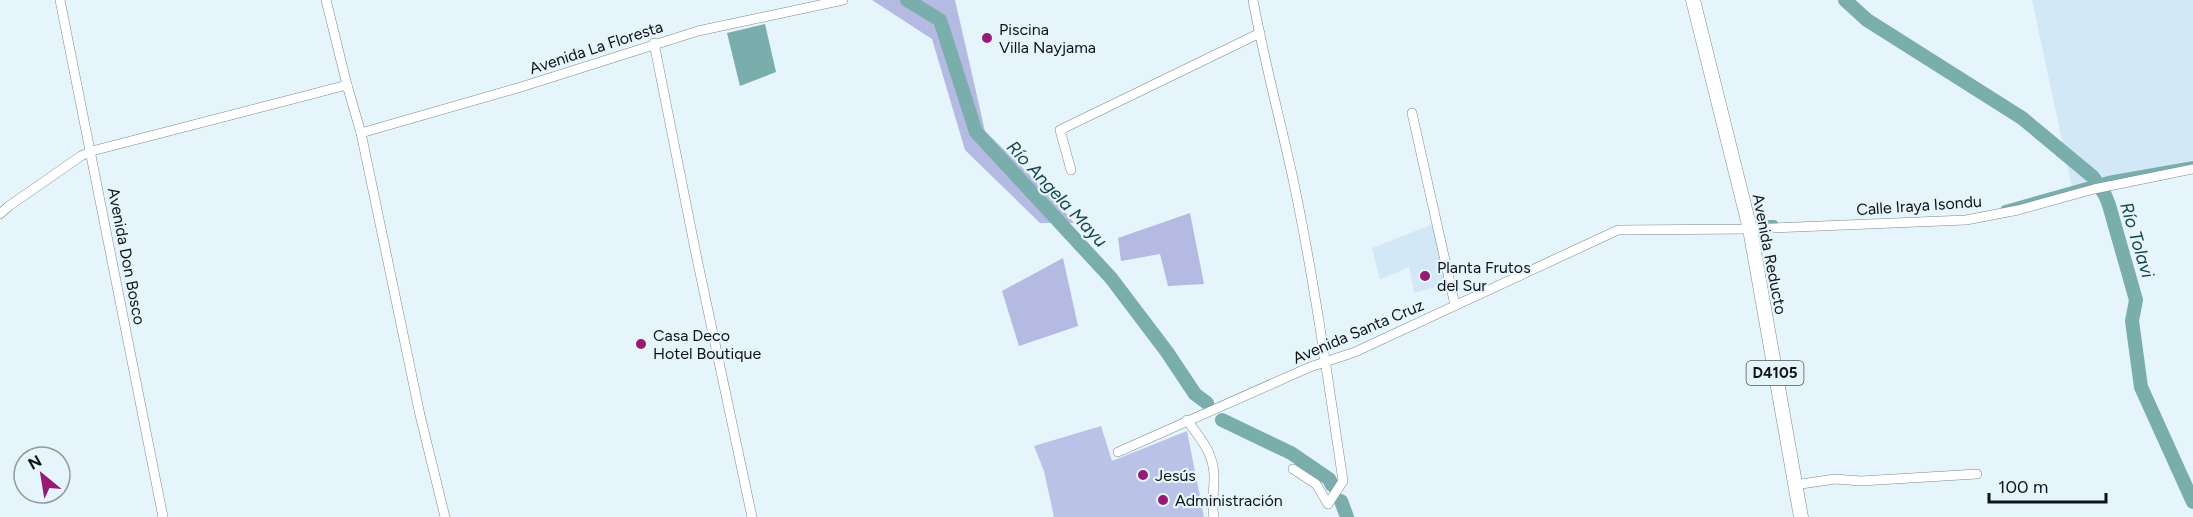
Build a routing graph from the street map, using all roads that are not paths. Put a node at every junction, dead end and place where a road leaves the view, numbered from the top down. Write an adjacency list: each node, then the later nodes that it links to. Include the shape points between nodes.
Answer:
1 (60, 0): 11 (street, Avenida Don Bosco)
2 (326, 0): 8 (street)
3 (843, 0): 7 (street, Avenida La Floresta)
4 (1253, 0): 6 (street)
5 (1693, 0): 15 (main road, Avenida Reducto / D4105)
6 (1260, 33): 13 (street, via 1060,130); 17 (street, via 1292,178)
7 (654, 44): 10 (street, Avenida La Floresta); 25 (street)
8 (347, 85): 10 (street); 11 (street)
9 (1412, 113): 16 (street)
10 (361, 133): 24 (street)
11 (92, 151): 14 (street); 23 (street, Avenida Don Bosco)
12 (2193, 169): 15 (street, Calle Iraya Isondu, via 1966,220)
13 (1071, 170)
14 (0, 214)
15 (1750, 229): 16 (street, Avenida Santa Cruz, via 1618,230); 22 (main road, Avenida Reducto / D4105)
16 (1455, 305): 17 (street, Avenida Santa Cruz)
17 (1325, 363): 18 (street, Avenida Santa Cruz); 20 (street, via 1343,481 1328,504 1316,484)
18 (1187, 420): 19 (street, Avenida Santa Cruz); 26 (street, via 1212,458)
19 (1118, 452)
20 (1293, 469)
21 (1977, 474): 22 (street, via 1861,481 1835,478)
22 (1794, 485): 27 (main road, Avenida Reducto / D4105)
23 (163, 517)
24 (445, 517)
25 (752, 517)
26 (1214, 517)
27 (1801, 517)

